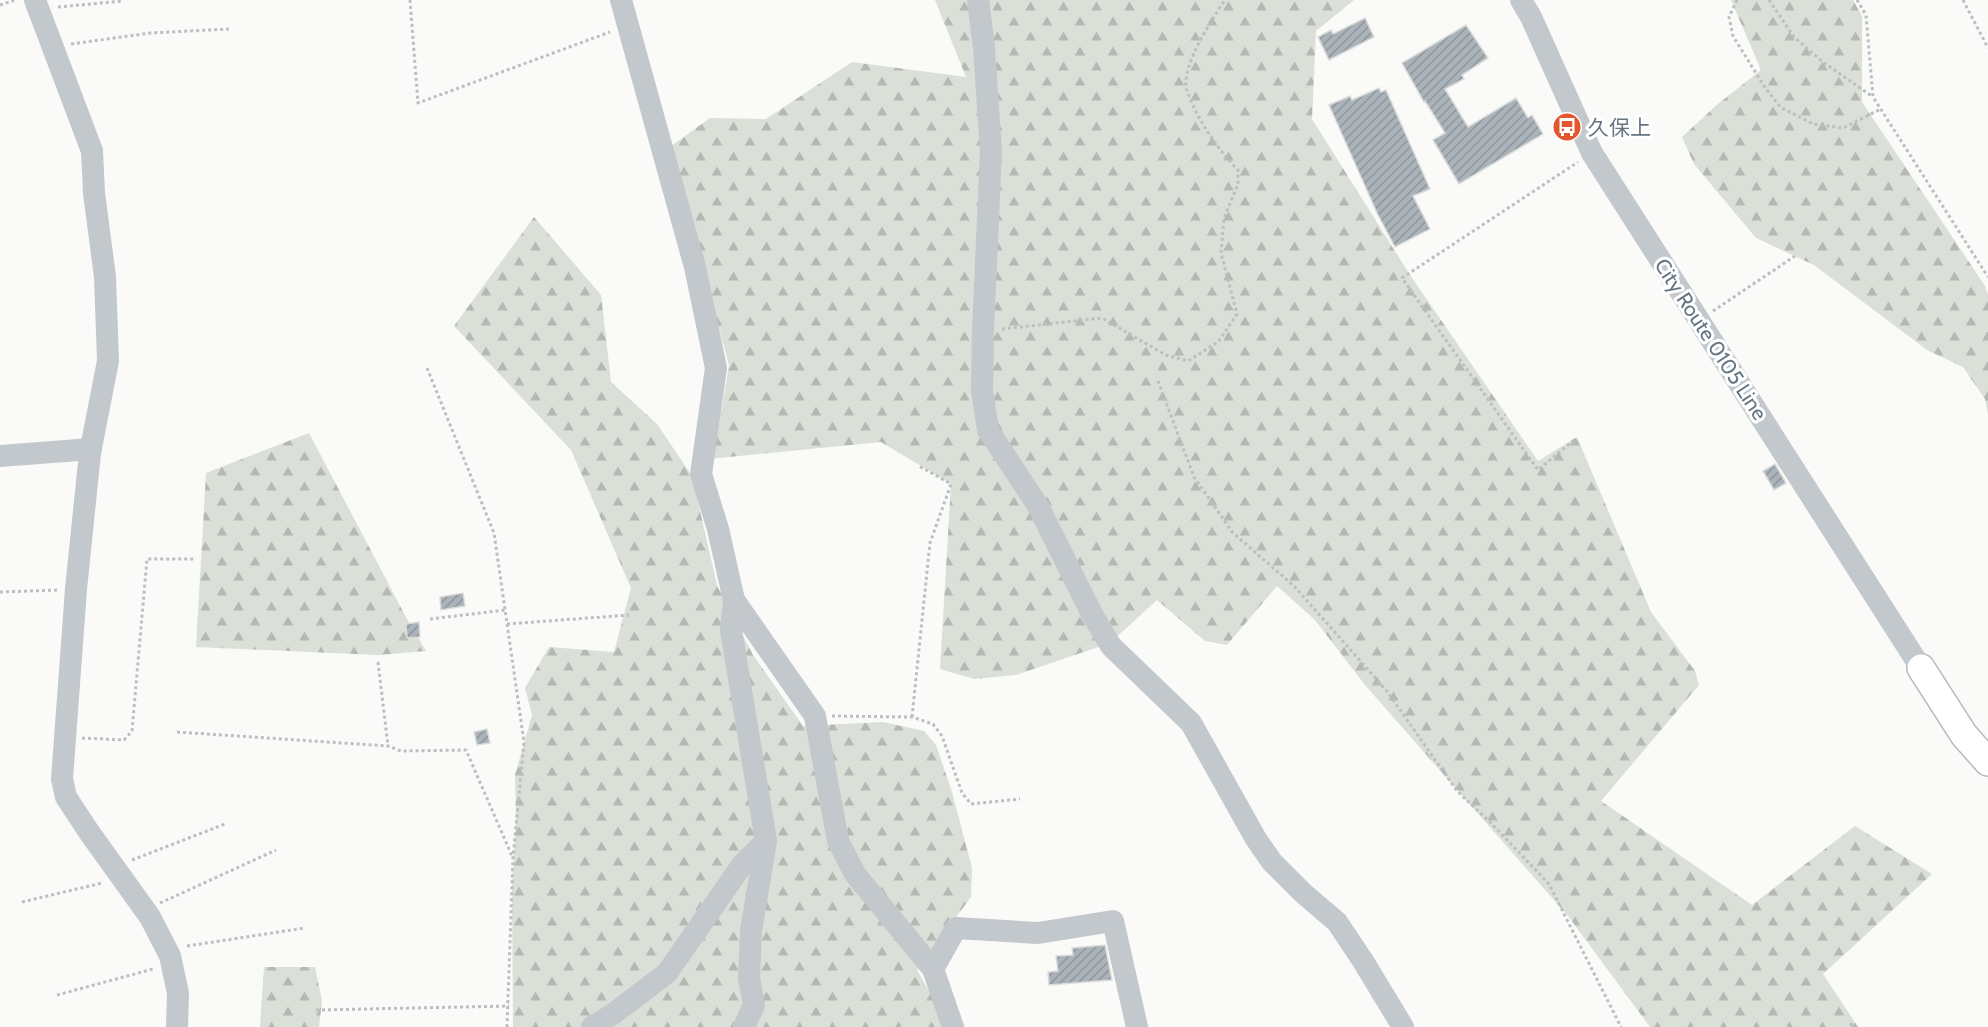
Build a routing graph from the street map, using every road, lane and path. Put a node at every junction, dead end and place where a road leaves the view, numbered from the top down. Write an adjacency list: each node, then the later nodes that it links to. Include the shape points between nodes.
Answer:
1 (15, 0): 12 (path)
2 (410, 0): 15 (path, via 418,103)
3 (621, 0): 34 (street, via 695,267 716,368 702,474)
4 (978, 0): 24 (street, via 991,152)
5 (1225, 0): 24 (path, via 1204,33 1189,69 1186,88 1216,147 1238,170 1238,183 1224,218 1221,253 1237,314 1218,342 1188,361 1166,355 1102,318)
6 (1521, 0): 20 (street, City Route 0105 Line)
7 (1737, 0): 19 (path, via 1729,17 1733,36 1780,107 1813,124 1843,128)
8 (1769, 0): 18 (path, via 1794,37)
9 (1857, 0): 18 (path, via 1866,15)
10 (1963, 0): 17 (path)
11 (123, 1): 13 (path)
12 (0, 5)
13 (36, 5): 16 (street)
14 (229, 29): 16 (path, via 150,33)
15 (614, 30)
16 (52, 47): 28 (street, via 92,151 105,277 108,361)
17 (1988, 48)
18 (1873, 97): 19 (path)
19 (1881, 109): 22 (path)
20 (1592, 153): 23 (street, City Route 0105 Line); 27 (path, via 1402,278 1538,470)
21 (1795, 256): 23 (path)
22 (1988, 277)
23 (1699, 320): 40 (street, City Route 0105 Line)
24 (983, 330): 68 (street, via 982,390 988,430 1038,506 1111,646 1191,723 1272,862 1337,922)
25 (427, 368): 35 (path, via 494,533)
26 (1158, 381): 69 (path, via 1194,477 1233,533 1294,586 1386,690 1457,791 1549,885)
27 (1574, 440)
28 (91, 449): 29 (street); 32 (street)
29 (0, 456)
30 (920, 466): 42 (path, via 951,484 930,543)
31 (195, 559): 44 (path, via 147,559 132,731 124,740)
32 (76, 590): 33 (path); 44 (street)
33 (0, 592)
34 (734, 600): 41 (street); 49 (street, via 731,630)
35 (505, 610): 37 (path); 38 (path)
36 (629, 615): 38 (path)
37 (430, 619)
38 (507, 624): 51 (path, via 524,742)
39 (378, 662): 45 (path)
40 (1922, 668): 46 (main road, via 1964,735)
41 (815, 716): 42 (path); 57 (street, via 838,841 855,874)
42 (912, 717): 47 (path, via 933,724 942,736 962,793 971,804)
43 (177, 732): 45 (path)
44 (65, 738): 52 (street, via 62,778 66,797)
45 (388, 747): 51 (path, via 401,751 466,750)
46 (1988, 762)
47 (1020, 799)
48 (225, 824): 52 (path)
49 (766, 840): 64 (street, via 742,865 667,973); 65 (street, via 751,931 749,978 754,1005)
50 (276, 850): 54 (path)
51 (513, 858): 59 (path)
52 (118, 872): 53 (path); 54 (street)
53 (22, 902)
54 (145, 910): 56 (street)
55 (305, 928): 56 (path)
56 (169, 957): 58 (path); 62 (street, via 178,993)
57 (933, 969): 66 (street); 67 (street, via 956,928 1038,933 1113,921)
58 (57, 995)
59 (508, 1006): 60 (path); 63 (path)
60 (316, 1010)
61 (1850, 1024): 70 (path)
62 (177, 1027)
63 (507, 1027)
64 (592, 1027)
65 (744, 1027)
66 (953, 1027)
67 (1137, 1027)
68 (1403, 1027)
69 (1621, 1027)
70 (1857, 1027)

